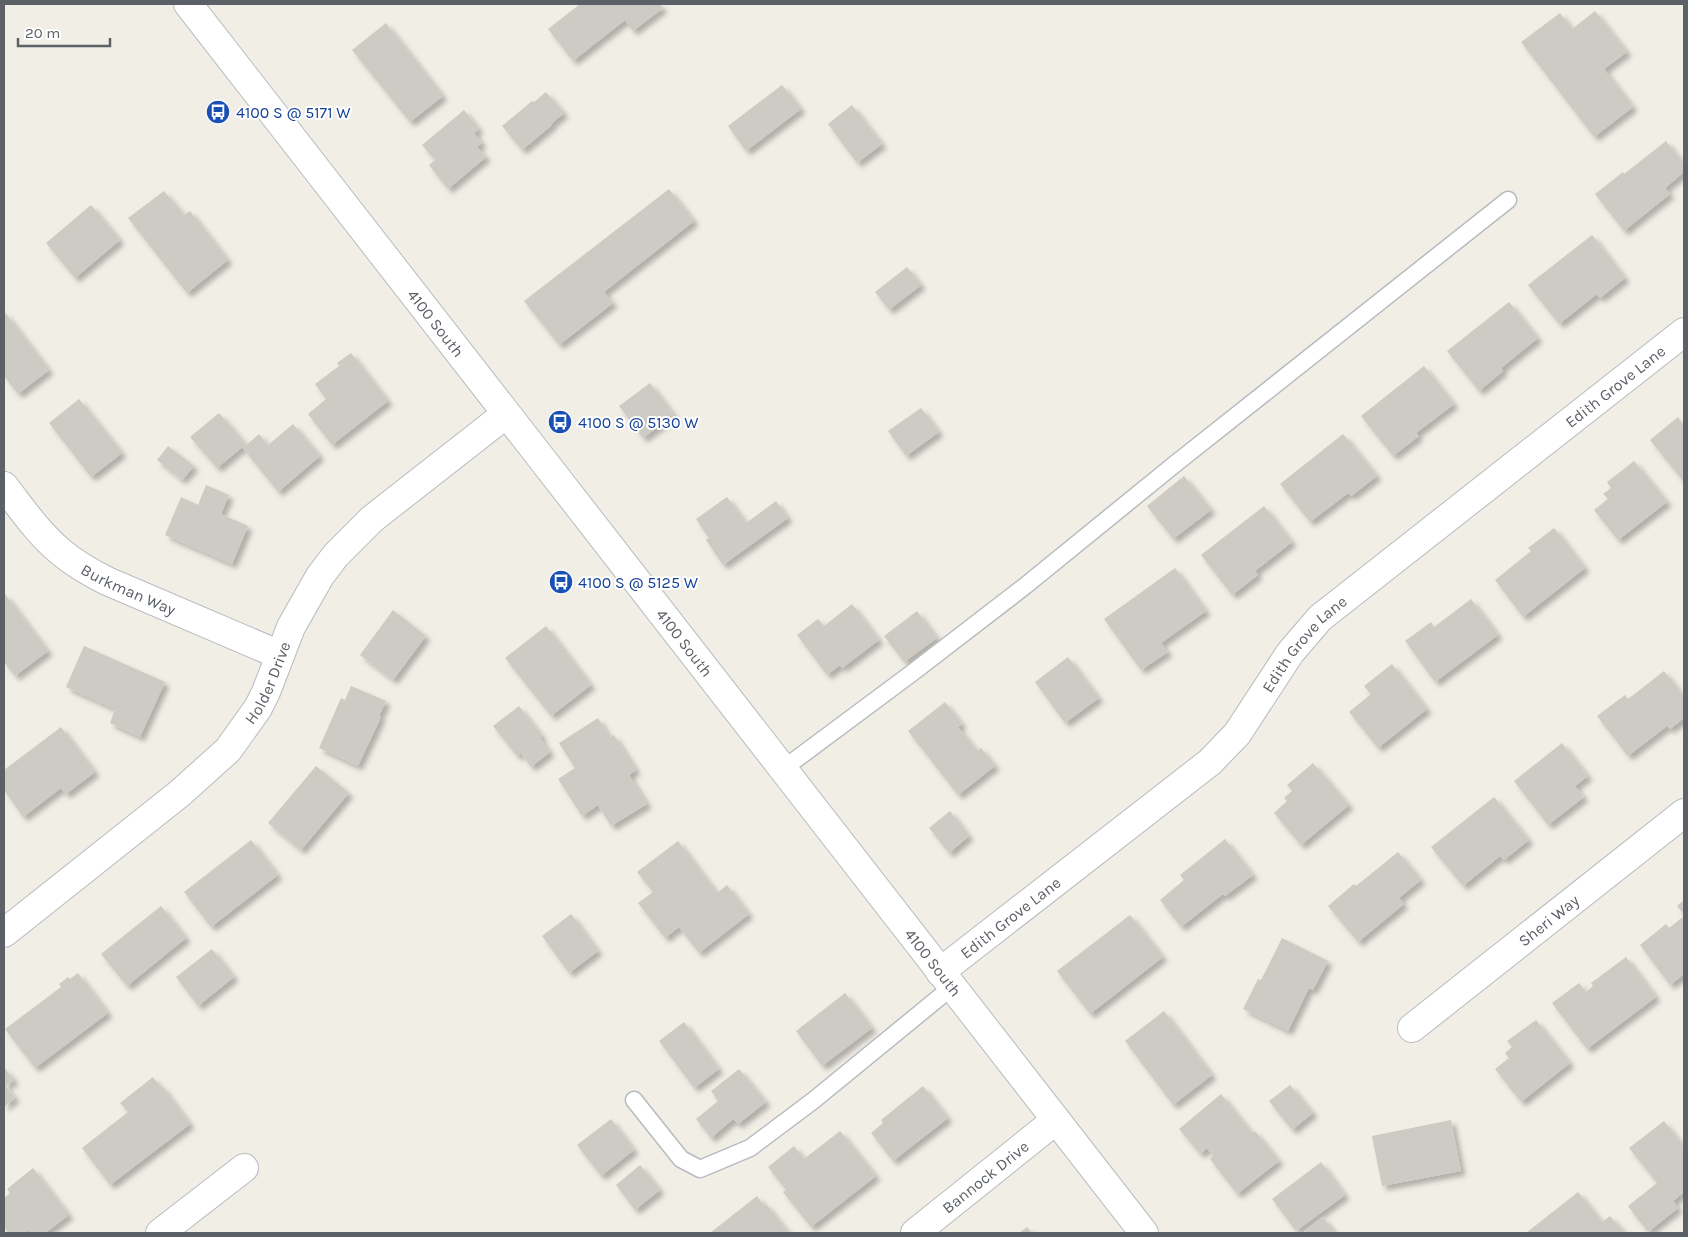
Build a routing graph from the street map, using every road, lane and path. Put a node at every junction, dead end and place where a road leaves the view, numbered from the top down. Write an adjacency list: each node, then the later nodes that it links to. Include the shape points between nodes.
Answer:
1 (188, 4): 4 (street, 4100 South)
2 (1508, 200): 7 (lane, via 1025,586)
3 (1684, 332): 10 (street, Edith Grove Lane, via 1320,618 1290,653 1237,734 1210,762)
4 (506, 414): 6 (street, Holder Drive, via 353,536 320,576 291,627); 7 (street, 4100 South)
5 (4, 486): 6 (street, Burkman Way, via 47,539 91,573)
6 (280, 655): 9 (street, Holder Drive, via 258,708 228,750 179,794)
7 (783, 769): 10 (street, 4100 South)
8 (1684, 814): 11 (street, Sheri Way)
9 (4, 933)
10 (946, 980): 12 (lane, via 814,1100 750,1148 700,1169 681,1159); 13 (street, 4100 South)
11 (1412, 1028)
12 (634, 1100)
13 (1056, 1120): 16 (street, Bannock Drive); 17 (street, 4100 South)
14 (244, 1168): 15 (street)
15 (160, 1233)
16 (914, 1233)
17 (1144, 1233)

